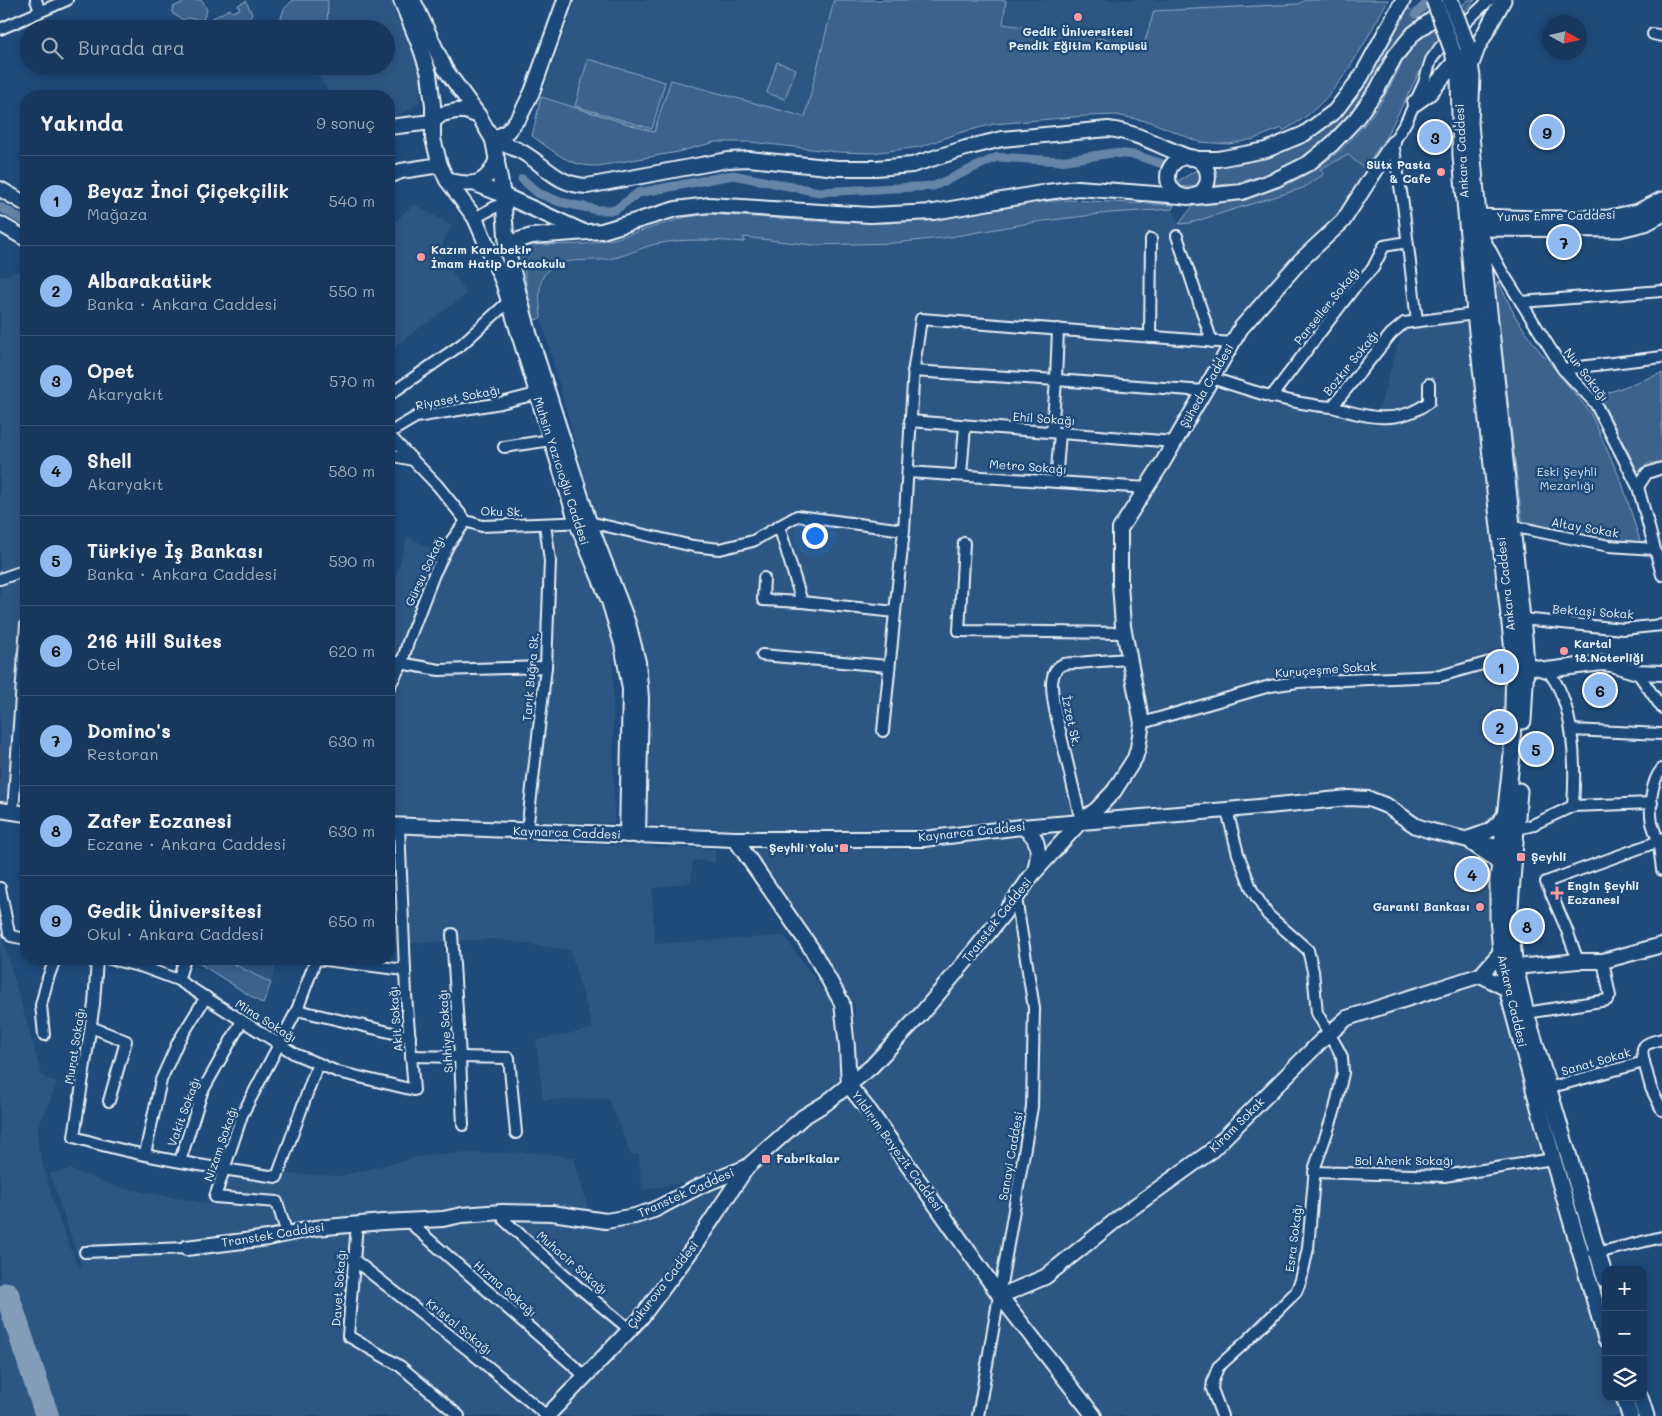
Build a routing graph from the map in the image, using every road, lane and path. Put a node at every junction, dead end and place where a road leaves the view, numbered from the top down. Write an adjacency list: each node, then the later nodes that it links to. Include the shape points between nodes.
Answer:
1 (36, 0): 12 (street)
2 (67, 0): 12 (street)
3 (401, 0): 17 (street, Muhsin Yazıcıoğlu Caddesi, via 429,74)
4 (413, 0): 16 (street, Muhsin Yazıcıoğlu Caddesi, via 445,69)
5 (565, 0): 19 (street, via 532,92 520,116 508,131)
6 (1403, 0): 21 (street, via 1361,77 1335,111 1304,134 1266,150 1218,160)
7 (1434, 0): 14 (main road, Ankara Caddesi, bridge)
8 (1450, 0): 14 (main road, Ankara Caddesi, bridge)
9 (1454, 0): 28 (street, via 1446,10 1413,34 1395,56 1377,90 1356,119 1309,163 1242,192)
10 (1489, 0): 15 (street, Şüheda Caddesi, via 1430,60)
11 (1503, 0): 14 (main road, via 1477,48)
12 (40, 11): 13 (street)
13 (0, 29)
14 (1462, 56): 15 (main road, via 1429,93); 34 (main road, Ankara Caddesi, via 1459,78 1461,156)
15 (1415, 102): 20 (street, Şüheda Caddesi)
16 (479, 116): 17 (street, via 456,110 442,114); 19 (street, Muhsin Yazıcıoğlu Caddesi)
17 (432, 122): 18 (street); 23 (street, Muhsin Yazıcıoğlu Caddesi)
18 (395, 126)
19 (493, 140): 21 (street, via 522,152 558,178 573,185 587,186 728,160 837,168 912,165 1002,139 1108,129 1135,134); 22 (street, Muhsin Yazıcıoğlu Caddesi)
20 (1393, 143): 40 (street); 52 (street, Şüheda Caddesi, via 1343,220 1301,260 1241,328)
21 (1194, 158): 28 (street, via 1206,169 1208,182 1205,188); 28 (street, via 1178,160 1170,170 1172,188)
22 (497, 159): 26 (street, via 489,174); 29 (street, Muhsin Yazıcıoğlu Caddesi)
23 (440, 165): 24 (street); 25 (street, Muhsin Yazıcıoğlu Caddesi)
24 (395, 174)
25 (447, 180): 26 (street); 45 (street, Muhsin Yazıcıoğlu Caddesi, via 475,218 503,282)
26 (476, 184): 29 (street)
27 (0, 189): 31 (street)
28 (1188, 196): 36 (street, via 1078,188 934,212 870,215 709,205 676,209 617,227)
29 (500, 200): 32 (street); 36 (street); 41 (street, Muhsin Yazıcıoğlu Caddesi)
30 (1662, 200): 34 (main road, Yunus Emre Caddesi, via 1638,212 1609,218)
31 (20, 201)
32 (482, 214)
33 (1661, 217): 34 (main road, Yunus Emre Caddesi, via 1620,229)
34 (1474, 223): 42 (street, Nur Sokağı); 43 (main road, Ankara Caddesi); 47 (main road, Ankara Caddesi)
35 (0, 224): 37 (street)
36 (585, 232): 41 (street, via 532,236 515,241)
37 (20, 236)
38 (1177, 236): 51 (street)
39 (1150, 238): 50 (street)
40 (1407, 242): 48 (street); 62 (street, Parseller Sokağı, via 1384,246 1373,268)
41 (507, 248): 81 (street, Muhsin Yazıcıoğlu Caddesi)
42 (1501, 270): 43 (street, via 1492,267); 46 (street, Nur Sokağı)
43 (1485, 275): 84 (main road, Ankara Caddesi)
44 (1662, 290): 46 (street)
45 (508, 302): 59 (street, via 462,344); 61 (street, Muhsin Yazıcıoğlu Caddesi)
46 (1521, 302): 54 (street, Nur Sokağı)
47 (1475, 314): 48 (street, Bozkır Sokağı); 100 (main road, Ankara Caddesi)
48 (1417, 321): 63 (street, Bozkır Sokağı, via 1404,323 1391,334)
49 (1058, 329): 50 (street); 55 (street, via 921,319); 57 (street)
50 (1150, 337): 51 (street)
51 (1212, 342): 52 (street)
52 (1232, 343): 56 (street, Şüheda Caddesi)
53 (1662, 358): 54 (street)
54 (1563, 370): 78 (street, Nur Sokağı, via 1595,403)
55 (913, 371): 57 (street); 64 (street)
56 (1212, 378): 60 (street, Şüheda Caddesi); 62 (street)
57 (1056, 380): 60 (street); 67 (street)
58 (1429, 384): 63 (street, Bozkır Sokağı, via 1429,402 1403,416 1375,418)
59 (395, 391)
60 (1204, 391): 70 (street, Şüheda Caddesi)
61 (536, 394): 66 (street, Riyaset Sokağı, via 416,417); 69 (street, Muhsin Yazıcıoğlu Caddesi)
62 (1271, 397): 63 (street)
63 (1332, 407)
64 (910, 421): 65 (street, Ehil Sokağı); 75 (street)
65 (965, 426): 67 (street, Ehil Sokağı); 76 (street)
66 (395, 430)
67 (1056, 433): 70 (street, Ehil Sokağı); 77 (street)
68 (395, 440): 73 (street, Oku Sk.)
69 (550, 440): 71 (street); 81 (street, Muhsin Yazıcıoğlu Caddesi)
70 (1175, 442): 79 (street, Şüheda Caddesi)
71 (504, 446)
72 (395, 456): 73 (street)
73 (413, 460): 80 (street, Oku Sk.)
74 (1662, 468): 78 (street, via 1647,473)
75 (908, 472): 76 (street, Metro Sokağı); 85 (street)
76 (961, 475): 77 (street, Metro Sokağı)
77 (1056, 482): 79 (street, Metro Sokağı)
78 (1638, 486): 87 (street, Nur Sokağı)
79 (1146, 488): 96 (street, Şüheda Caddesi, via 1120,529)
80 (466, 521): 82 (street, Oku Sk., via 482,526); 101 (street, Gürsu Sokağı, via 449,544 434,574)
81 (583, 522): 82 (street, Oku Sk.); 83 (street, Oku Sk., via 720,549 752,541); 125 (street, Muhsin Yazıcıoğlu Caddesi, via 628,623 638,662 641,698)
82 (545, 524): 103 (street, Tarık Buğra Sk., via 550,561)
83 (779, 526): 85 (street, Oku Sk., via 797,516); 92 (street)
84 (1511, 526): 87 (street, Altay Sokak, via 1609,546); 94 (main road, Ankara Caddesi)
85 (904, 530): 93 (street)
86 (964, 543): 96 (street, via 960,632)
87 (1654, 549): 89 (street, Nur Sokağı)
88 (20, 572): 91 (street)
89 (1662, 575)
90 (764, 578): 92 (street, via 763,600)
91 (0, 579)
92 (802, 602): 93 (street)
93 (895, 612): 102 (street)
94 (1522, 620): 95 (street, Bektaşi Sokak, via 1623,629); 100 (main road, Ankara Caddesi)
95 (1662, 625)
96 (1124, 633): 98 (street, Şüheda Caddesi)
97 (762, 655): 102 (street)
98 (1130, 660): 110 (street, Şüheda Caddesi); 120 (street, İzzet Sk., via 1062,665 1053,679 1052,695)
99 (395, 662): 101 (street)
100 (1520, 662): 104 (street); 110 (street, Kuruçeşme Sokak, via 1508,659 1440,676 1270,686); 119 (main road, Ankara Caddesi); 123 (main road, Ankara Caddesi)
101 (402, 663): 103 (street, via 439,670); 107 (street, Gürsu Sokağı)
102 (888, 666): 112 (street)
103 (546, 667): 124 (street, Tarık Buğra Sk.)
104 (1547, 670): 105 (street, via 1602,663); 111 (street, via 1561,692)
105 (1637, 672): 106 (street); 108 (street)
106 (1662, 673)
107 (395, 676)
108 (1662, 708)
109 (20, 711): 118 (street)
110 (1142, 723): 120 (street, Şüheda Caddesi, via 1135,758 1124,778 1096,810)
111 (1571, 730): 113 (street); 116 (street)
112 (883, 731)
113 (1662, 734)
114 (1662, 769): 115 (street, via 1654,784)
115 (1652, 804): 116 (street); 129 (street, via 1652,821)
116 (1574, 806): 123 (street)
117 (1227, 810): 120 (street, Kaynarca Caddesi); 128 (street, Kaynarca Caddesi, via 1349,798 1369,799 1416,826); 158 (street, Esra Sokağı, via 1238,854 1252,890 1268,915 1308,950 1317,1013)
118 (13, 812)
119 (1506, 813): 128 (street, via 1490,831); 130 (main road, Ankara Caddesi)
120 (1081, 821): 122 (street, Kaynarca Caddesi); 133 (street, Transtek Caddesi)
121 (395, 826): 124 (street, Kaynarca Caddesi)
122 (1021, 827): 127 (street, Kaynarca Caddesi, via 924,839); 133 (street, via 1033,834 1038,847 1038,860)
123 (1516, 829): 130 (main road, Ankara Caddesi)
124 (527, 831): 125 (street, Kaynarca Caddesi)
125 (632, 836): 127 (street, Kaynarca Caddesi)
126 (395, 839): 149 (street, Akit Sokağı)
127 (734, 839): 167 (street, Yıldırım Bayezit Caddesi, via 811,948 842,1003)
128 (1466, 839): 130 (street, Kaynarca Caddesi); 131 (street)
129 (1660, 841): 132 (street); 140 (street, via 1546,882)
130 (1507, 848): 131 (main road, Ankara Caddesi); 148 (main road, Ankara Caddesi, via 1509,919)
131 (1499, 864): 139 (main road, Ankara Caddesi)
132 (1662, 870)
133 (1032, 875): 135 (street, Transtek Caddesi)
134 (0, 888): 137 (street, via 9,934)
135 (1016, 898): 167 (street, Transtek Caddesi, via 922,1013); 191 (street, Sanayi Caddesi, via 1034,1008 1032,1107)
136 (452, 934): 164 (street, Sıhhiye Sokağı)
137 (20, 937)
138 (1662, 945): 141 (street)
139 (1501, 952): 150 (street); 152 (main road, Ankara Caddesi)
140 (1578, 961): 141 (street); 148 (street)
141 (1603, 961): 155 (street, via 1610,996 1607,1000)
142 (53, 965): 159 (street, via 41,1005)
143 (97, 965): 157 (street, Murat Sokağı)
144 (135, 965): 151 (street, Mina Sokağı)
145 (183, 965): 151 (street)
146 (315, 965): 154 (street, Nizam Sokağı)
147 (365, 965): 149 (street, Nizam Sokağı)
148 (1515, 967): 155 (main road, Ankara Caddesi)
149 (405, 970): 160 (street, Akit Sokağı)
150 (1481, 975): 152 (street); 158 (street, Kiram Sokak, via 1347,1018)
151 (178, 980): 153 (street, Mina Sokağı)
152 (1507, 988): 175 (main road, Ankara Caddesi)
153 (206, 997): 156 (street, Mina Sokağı); 174 (street, Vakit Sokağı, via 178,1042 162,1080)
154 (297, 1010): 160 (street); 162 (street, Nizam Sokağı)
155 (1526, 1013): 168 (main road, Ankara Caddesi)
156 (242, 1020): 162 (street, Mina Sokağı); 176 (street, Vakit Sokağı, via 202,1092)
157 (91, 1027): 170 (street, via 126,1041); 174 (street, Murat Sokağı, via 74,1137)
158 (1328, 1034): 179 (street, Esra Sokağı, via 1342,1057 1343,1073); 191 (street, Kiram Sokak, via 1210,1152 1125,1213 1045,1277)
159 (44, 1035)
160 (410, 1037): 163 (street, Akit Sokağı)
161 (1662, 1039): 165 (street, Sanat Sokak, via 1645,1044 1642,1052)
162 (280, 1044): 166 (street, Mina Sokağı); 178 (street, Nizam Sokağı, via 242,1115)
163 (411, 1056): 164 (street); 169 (street, Akit Sokağı)
164 (460, 1057): 172 (street, Sıhhiye Sokağı); 173 (street, via 509,1058)
165 (1644, 1062): 168 (street, Sanat Sokak); 171 (street, via 1651,1088)
166 (318, 1063): 169 (street, Mina Sokağı, via 338,1072); 178 (street, via 276,1176)
167 (849, 1086): 177 (street, Transtek Caddesi, via 802,1117); 191 (street, Yıldırım Bayezit Caddesi)
168 (1548, 1088): 188 (main road, Ankara Caddesi)
169 (414, 1090)
170 (109, 1101)
171 (1662, 1110)
172 (463, 1126)
173 (516, 1133)
174 (145, 1154): 176 (street)
175 (1553, 1159): 179 (street, Bol Ahenk Sokağı, via 1444,1176); 186 (main road, Ankara Caddesi)
176 (180, 1161): 178 (street)
177 (747, 1166): 180 (street, Transtek Caddesi, via 654,1210 627,1218 606,1221 552,1213); 193 (street, Çukurova Caddesi, via 691,1251)
178 (225, 1169): 183 (street, Nizam Sokağı, via 215,1197 277,1202)
179 (1314, 1172): 201 (street, Esra Sokağı, via 1308,1248 1301,1280 1296,1292 1218,1366 1212,1389)
180 (502, 1212): 181 (street, Transtek Caddesi); 193 (street, Muhacir Sokağı, via 504,1220)
181 (409, 1222): 182 (street, Transtek Caddesi); 194 (street, Hızma Sokağı)
182 (356, 1224): 183 (street, Transtek Caddesi); 189 (street, Davet Sokağı)
183 (287, 1234): 185 (street, Transtek Caddesi)
184 (1662, 1237): 188 (street)
185 (186, 1248): 187 (street, Transtek Caddesi)
186 (1579, 1248): 188 (street); 192 (main road, Ankara Caddesi)
187 (85, 1252)
188 (1598, 1253): 190 (main road, Ankara Caddesi)
189 (353, 1259): 197 (street, Davet Sokağı, via 348,1336 400,1366); 198 (street, Kristal Sokağı)
190 (1602, 1267)
191 (1000, 1296): 199 (street, Sanayi Caddesi); 200 (street, Yıldırım Bayezit Caddesi)
192 (1602, 1326)
193 (630, 1329): 194 (street, Çukurova Caddesi)
194 (584, 1376): 198 (street, Çukurova Caddesi)
195 (1625, 1401): 202 (main road)
196 (1641, 1401): 203 (main road)
197 (459, 1416)
198 (547, 1416)
199 (978, 1416)
200 (1094, 1416)
201 (1222, 1416)
202 (1630, 1416)
203 (1646, 1416)

